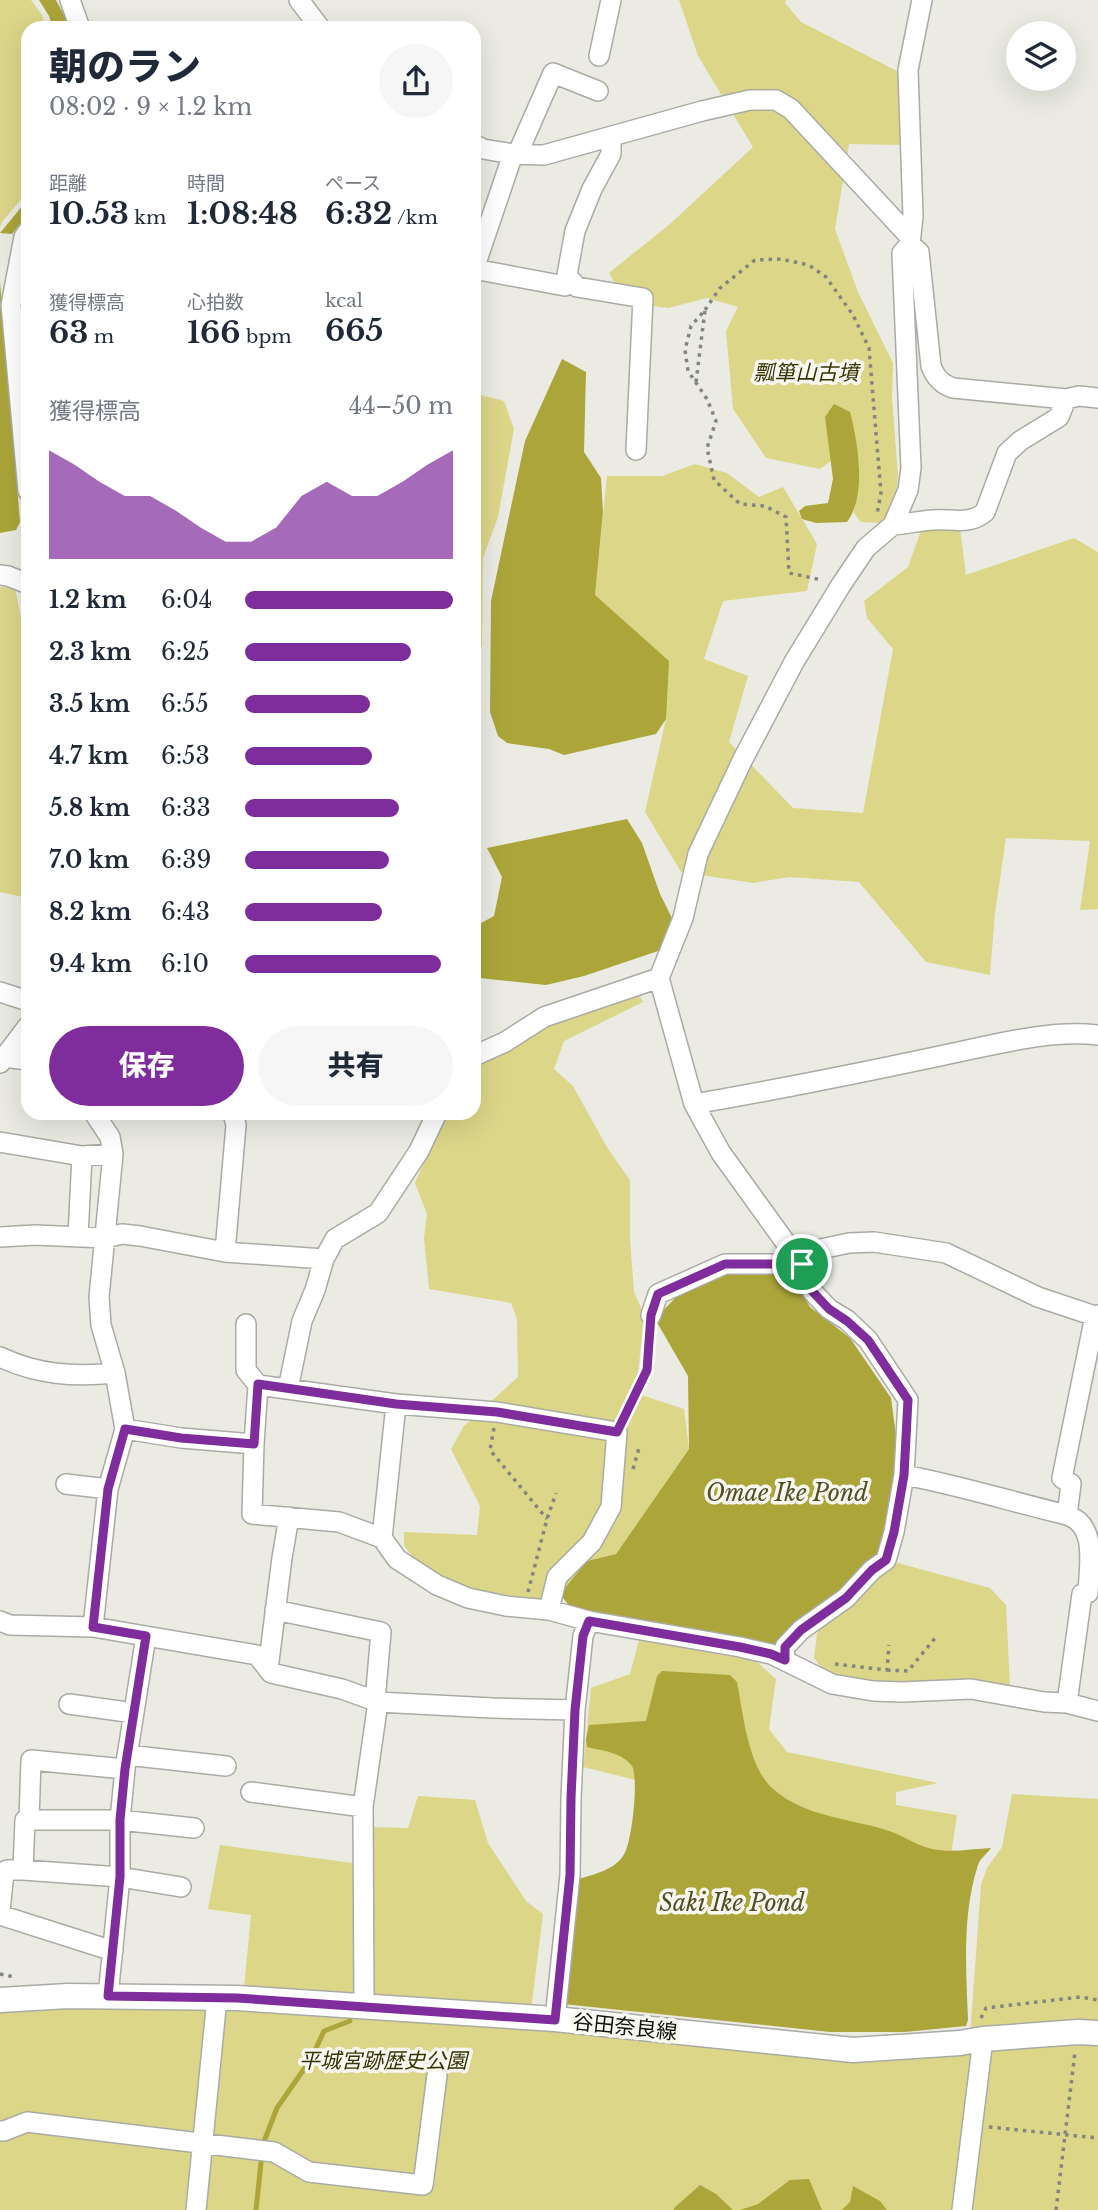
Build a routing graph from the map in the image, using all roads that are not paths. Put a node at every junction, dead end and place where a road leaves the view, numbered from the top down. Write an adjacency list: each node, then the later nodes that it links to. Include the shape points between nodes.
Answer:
1 (70, 0): 5 (street)
2 (299, 0): 6 (street)
3 (611, 0): 7 (street)
4 (922, 0): 12 (street, via 908,70)
5 (78, 21)
6 (315, 21)
7 (599, 56)
8 (598, 91): 11 (street, via 553,73)
9 (611, 136): 11 (street, via 544,155); 12 (street, via 750,100 776,100 791,109); 16 (street, via 611,153 575,231)
10 (481, 148): 11 (street)
11 (515, 155): 13 (street)
12 (910, 240): 18 (street, via 919,252 931,366 937,378 953,388); 21 (street, via 902,253 911,468 908,490)
13 (481, 250)
14 (21, 252): 19 (street, via 11,304)
15 (481, 270): 16 (street, via 565,286)
16 (568, 276): 20 (street, via 577,286 643,298)
17 (1098, 398): 18 (street)
18 (1066, 399): 21 (street, via 1059,417 1007,453 985,512 977,519)
19 (21, 414)
20 (636, 450)
21 (893, 526): 24 (street, via 866,548 794,662 698,854 683,918)
22 (0, 575): 23 (street)
23 (21, 581)
24 (659, 978): 29 (street, via 544,1017); 32 (street)
25 (0, 992): 26 (street)
26 (21, 999)
27 (21, 1035): 30 (street)
28 (1098, 1035): 32 (street, via 1027,1038)
29 (481, 1053)
30 (1, 1060): 31 (street)
31 (21, 1060)
32 (694, 1104): 44 (street, via 721,1153)
33 (98, 1120): 37 (street, via 110,1137)
34 (235, 1120): 42 (street)
35 (434, 1120): 43 (street, via 378,1213 335,1239)
36 (0, 1142): 38 (street)
37 (113, 1154): 38 (street); 41 (street)
38 (82, 1156): 40 (street)
39 (0, 1237): 40 (street)
40 (78, 1237): 41 (street)
41 (105, 1238): 42 (street, via 140,1236); 49 (street, via 101,1325)
42 (225, 1252): 43 (street)
43 (324, 1259): 51 (street, via 302,1321)
44 (802, 1264): 45 (street, via 725,1264 658,1294); 46 (street, via 821,1249 849,1243 874,1242 946,1253 1038,1297); 55 (street, via 812,1291 868,1340 908,1400)
45 (651, 1315)
46 (1096, 1316): 58 (street, via 1062,1478 1072,1483)
47 (246, 1324): 50 (street, via 246,1370)
48 (0, 1357): 49 (street, via 54,1374)
49 (115, 1373): 53 (street)
50 (258, 1384): 51 (street); 54 (street)
51 (288, 1389): 52 (street)
52 (396, 1404): 60 (street); 63 (street, via 497,1412 617,1432 611,1507 592,1542 557,1577)
53 (125, 1429): 54 (street); 57 (street)
54 (254, 1444): 59 (street, via 252,1514)
55 (904, 1475): 58 (street); 68 (street, via 886,1560 785,1647)
56 (66, 1484): 57 (street)
57 (108, 1489): 66 (street)
58 (1067, 1516): 61 (street, via 1081,1522 1089,1535)
59 (289, 1517): 60 (street, via 340,1522); 62 (street)
60 (382, 1538): 63 (street, via 397,1559 437,1585 468,1598)
61 (1093, 1593): 71 (street, via 1082,1594)
62 (275, 1609): 69 (street); 70 (street, via 381,1632)
63 (549, 1610): 65 (street)
64 (0, 1621): 66 (street)
65 (589, 1621): 68 (street, via 740,1647 771,1654); 73 (street, via 583,1636)
66 (93, 1627): 67 (street)
67 (146, 1636): 69 (street, via 257,1655); 75 (street)
68 (792, 1665): 71 (street, via 832,1685 873,1691 971,1689)
69 (268, 1669): 70 (street)
70 (377, 1701): 73 (street); 79 (street)
71 (1067, 1703): 74 (street)
72 (69, 1704): 75 (street)
73 (575, 1710): 93 (street, via 570,1875)
74 (1098, 1711)
75 (134, 1713): 76 (street)
76 (126, 1762): 77 (street); 80 (street, via 31,1760); 81 (street)
77 (226, 1766)
78 (251, 1792): 79 (street)
79 (363, 1807): 92 (street)
80 (29, 1820): 81 (street); 83 (street, via 25,1820)
81 (120, 1820): 82 (street); 84 (street)
82 (194, 1828)
83 (23, 1870): 84 (street); 86 (street, via 4,1872 3,1916)
84 (120, 1877): 85 (street); 86 (street)
85 (181, 1887)
86 (113, 1951): 89 (street)
87 (0, 1982): 88 (main road, 谷田奈良線)
88 (68, 1996): 89 (main road, 谷田奈良線); 91 (main road, 谷田奈良線)
89 (108, 1996): 90 (main road, 谷田奈良線)
90 (217, 1998): 92 (main road, 谷田奈良線); 98 (street)
91 (0, 2000)
92 (364, 2006): 93 (main road, 谷田奈良線)
93 (555, 2020): 94 (main road, 谷田奈良線, via 853,2050 960,2043)
94 (980, 2033): 95 (main road, 谷田奈良線); 100 (street)
95 (1098, 2033)
96 (437, 2075): 98 (street, via 423,2185 309,2172 274,2152)
97 (0, 2131): 98 (street, via 26,2122)
98 (203, 2143): 99 (street)
99 (196, 2210)
100 (962, 2210)

